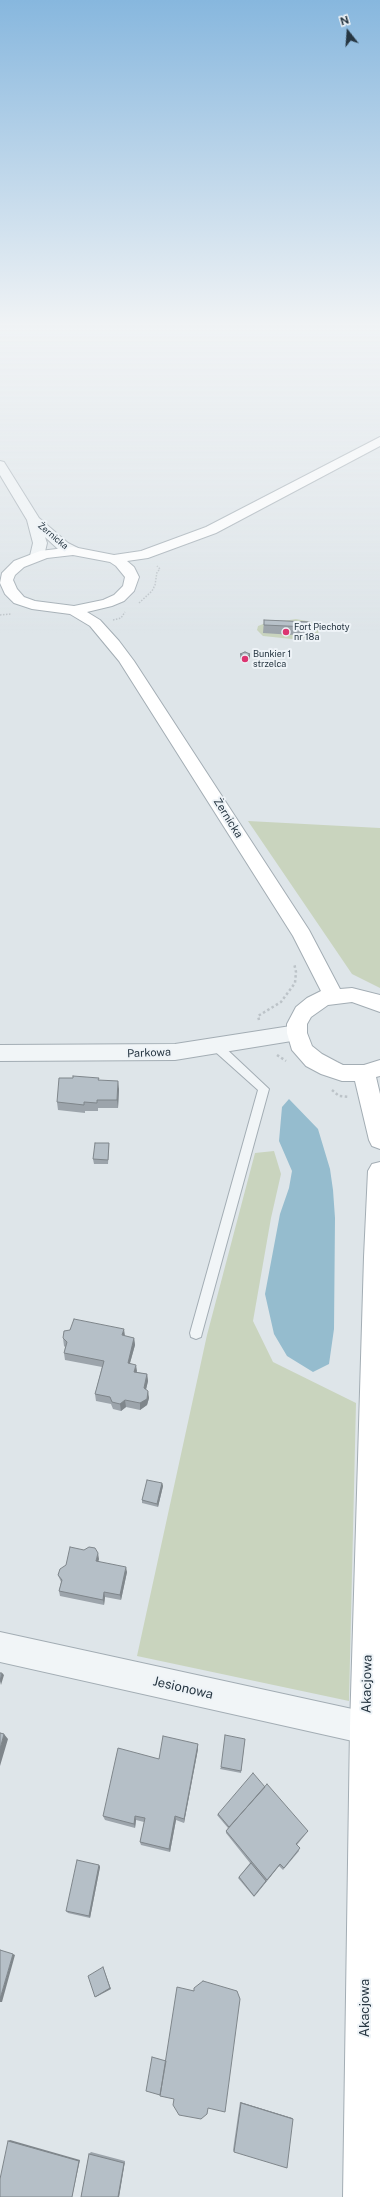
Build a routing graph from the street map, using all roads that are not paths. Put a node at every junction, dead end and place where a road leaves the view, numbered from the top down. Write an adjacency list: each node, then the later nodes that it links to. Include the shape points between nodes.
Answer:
1 (380, 441): 2 (street)
2 (347, 459): 7 (street, via 211,530 143,554); 8 (street, via 274,508 221,538 154,563)
3 (0, 465): 4 (street, Żernicka)
4 (34, 520): 5 (street, Żernicka, via 63,546); 6 (street, Żernicka, via 40,543)
5 (73, 551): 6 (street); 7 (street)
6 (37, 556): 9 (street, via 13,569)
7 (114, 559): 8 (street, via 129,570)
8 (132, 577): 12 (street, via 129,588 118,598)
9 (3, 581): 11 (street)
10 (0, 600): 11 (street)
11 (19, 600): 13 (street, via 46,608)
12 (107, 603): 13 (street); 14 (street, Żernicka, via 106,612)
13 (74, 610): 14 (street, Żernicka, via 95,624)
14 (114, 644): 15 (street, Żernicka, via 302,935)
15 (334, 996): 16 (street, via 352,995 372,1000); 17 (street, via 314,1003 303,1012)
16 (380, 1005)
17 (296, 1033): 18 (street, Parkowa); 20 (street, via 303,1050 314,1060 342,1073)
18 (215, 1045): 19 (street, Parkowa, via 167,1052); 23 (lane, via 264,1089)
19 (0, 1053)
20 (372, 1071): 21 (street)
21 (380, 1140)
22 (380, 1171): 25 (street, Akacjowa)
23 (196, 1333)
24 (0, 1647): 25 (street, Jesionowa)
25 (366, 1728): 26 (street, Akacjowa)
26 (362, 2197)

